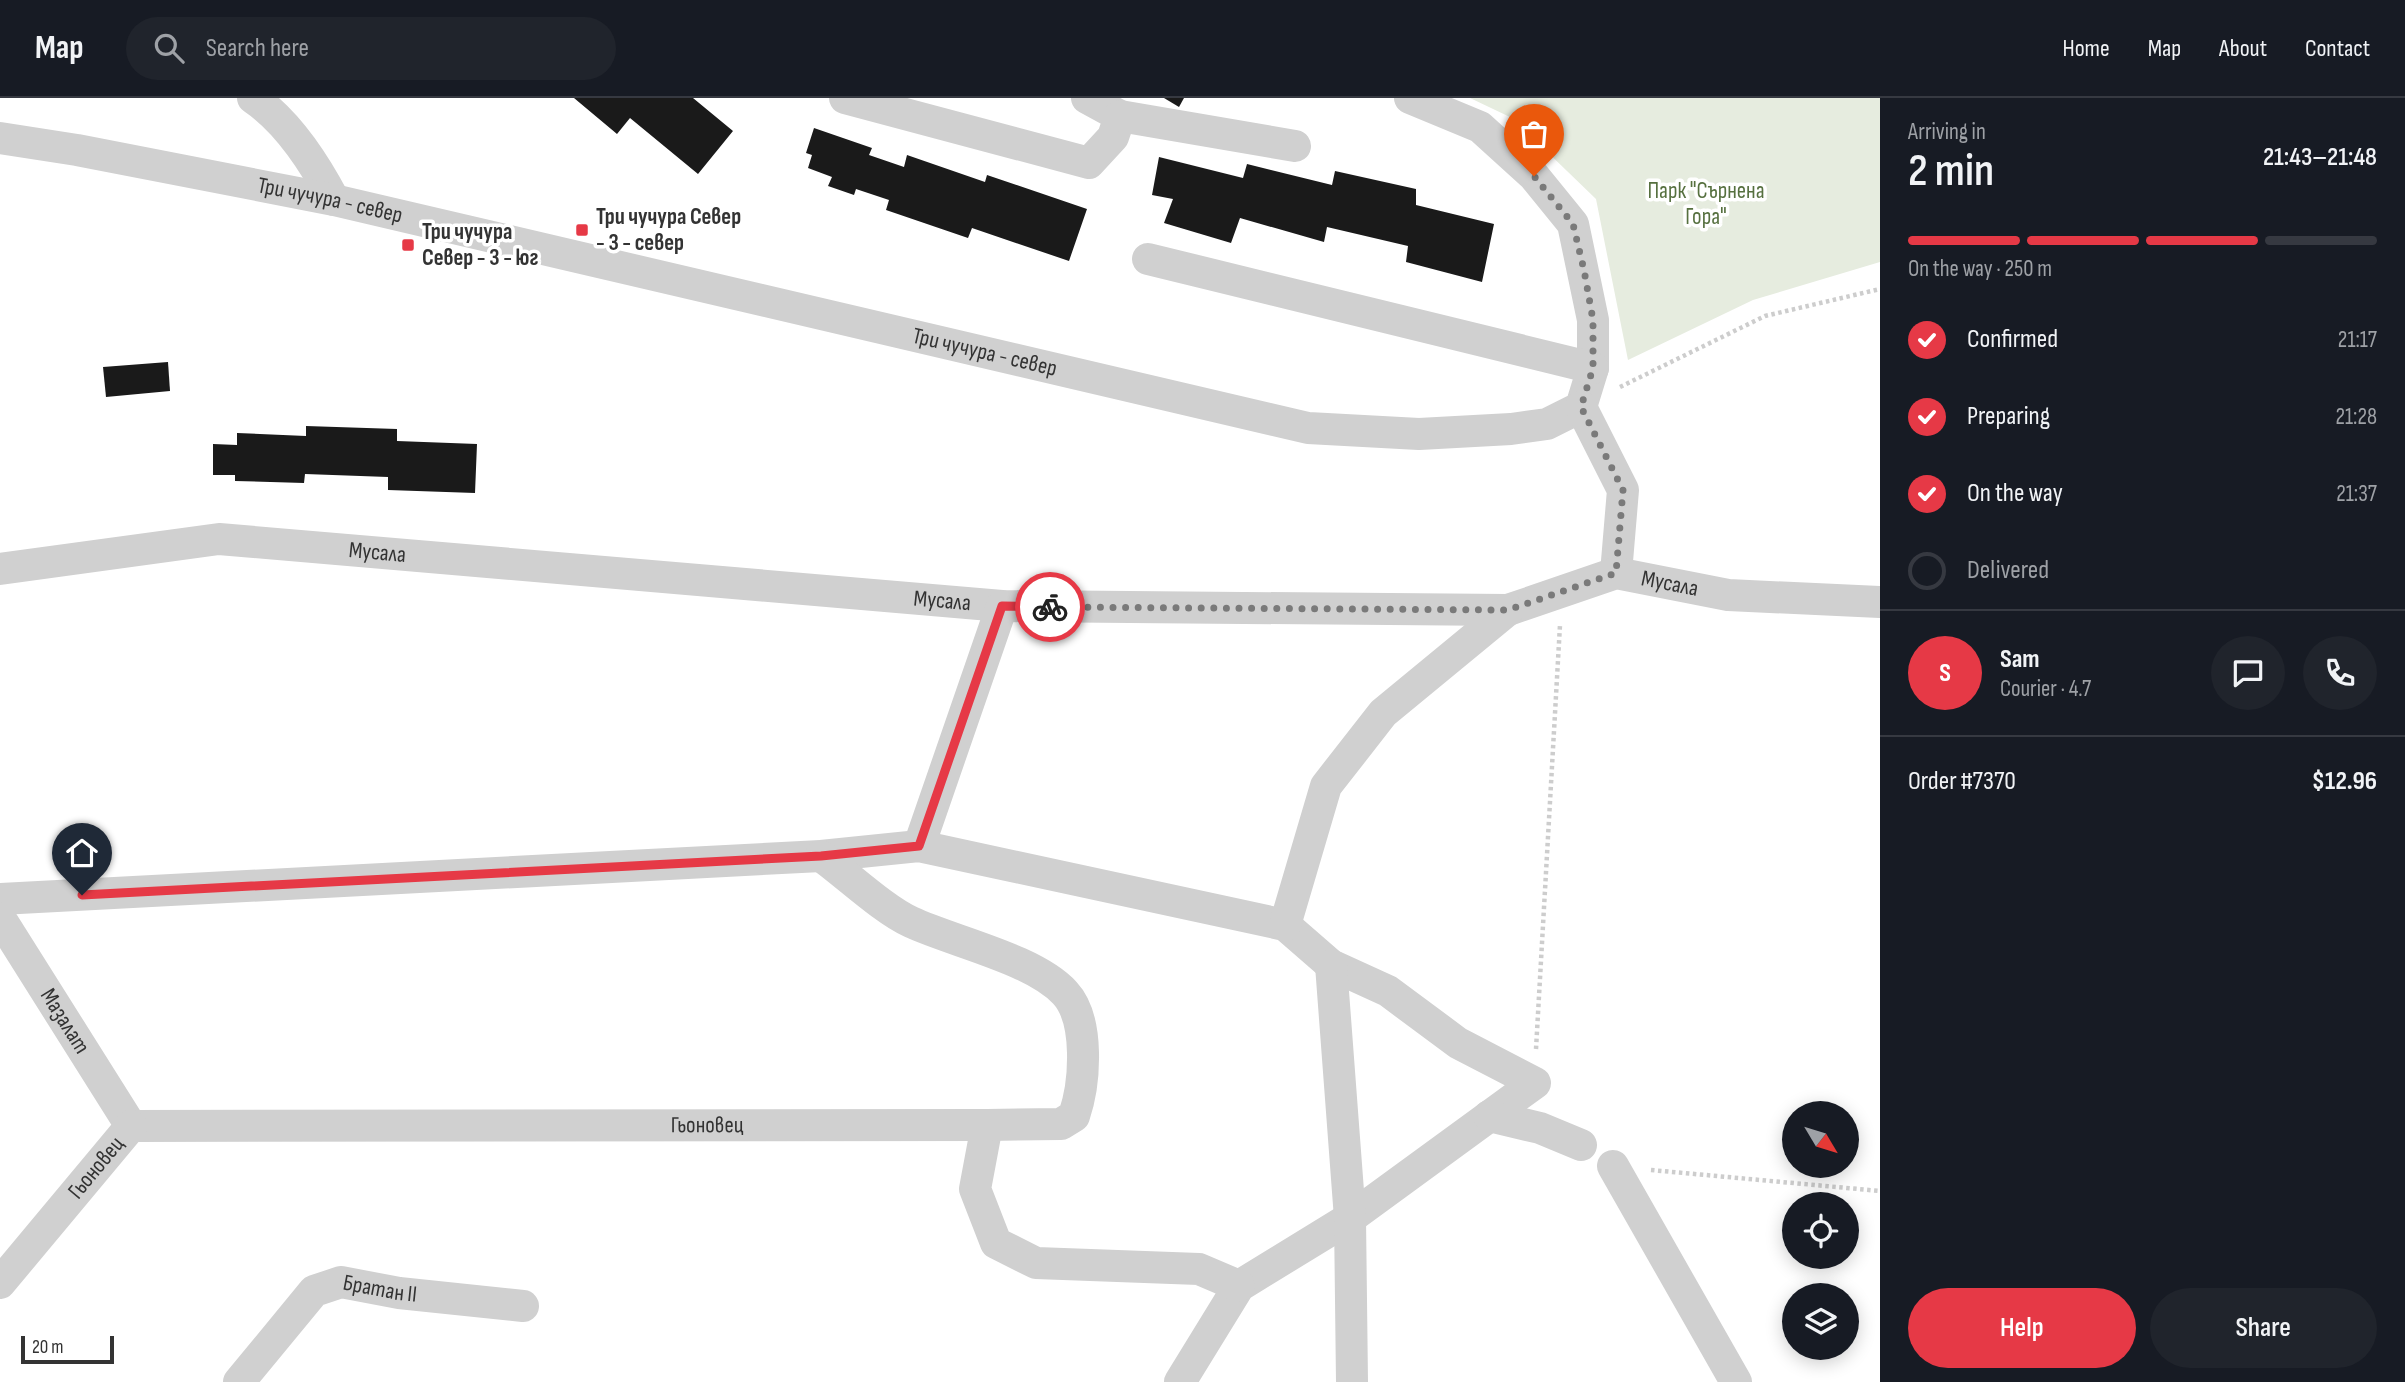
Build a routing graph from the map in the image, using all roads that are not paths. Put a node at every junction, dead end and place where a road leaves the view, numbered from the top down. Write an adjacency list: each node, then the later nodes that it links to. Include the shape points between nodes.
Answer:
1 (253, 98): 8 (street, via 292,137)
2 (845, 98): 5 (street, via 1089,163 1113,137)
3 (1087, 98): 5 (street)
4 (1410, 98): 10 (street, via 1480,127 1534,176 1573,224 1593,320)
5 (1120, 116): 7 (street)
6 (0, 138): 8 (street, Три чучура - север)
7 (1295, 146)
8 (334, 200): 11 (street, Три чучура - север, via 1308,428 1419,434 1511,429 1547,424)
9 (1148, 258): 10 (street)
10 (1593, 368): 11 (street)
11 (1581, 407): 13 (street, via 1623,490)
12 (0, 569): 15 (street, Мусала, via 219,539)
13 (1616, 573): 14 (street, Мусала, via 1728,595); 16 (street, Мусала)
14 (1880, 602)
15 (1002, 606): 16 (street, Мусала); 17 (street)
16 (1508, 610): 21 (street, via 1382,713 1326,786)
17 (919, 846): 18 (street); 21 (street)
18 (821, 856): 19 (street); 24 (street, Гьоновец, via 907,921 1026,966 1066,993 1084,1043 1081,1098 1074,1116 1061,1124)
19 (0, 900)
20 (0, 918): 25 (street, Мазалат)
21 (1285, 925): 22 (street)
22 (1331, 965): 23 (street, via 1388,991 1458,1043 1535,1083); 28 (street)
23 (1489, 1116): 26 (street, via 1540,1128); 28 (street)
24 (987, 1125): 25 (street, Гьоновец); 30 (street, via 975,1189 996,1243 1035,1263 1199,1269)
25 (131, 1126): 29 (street, Гьоновец)
26 (1581, 1145)
27 (1613, 1166): 35 (street)
28 (1350, 1218): 30 (street); 34 (street)
29 (0, 1283)
30 (1239, 1286): 33 (street)
31 (523, 1306): 32 (street, Братан ІІ, via 341,1282 314,1291)
32 (239, 1382)
33 (1180, 1382)
34 (1352, 1382)
35 (1736, 1382)

